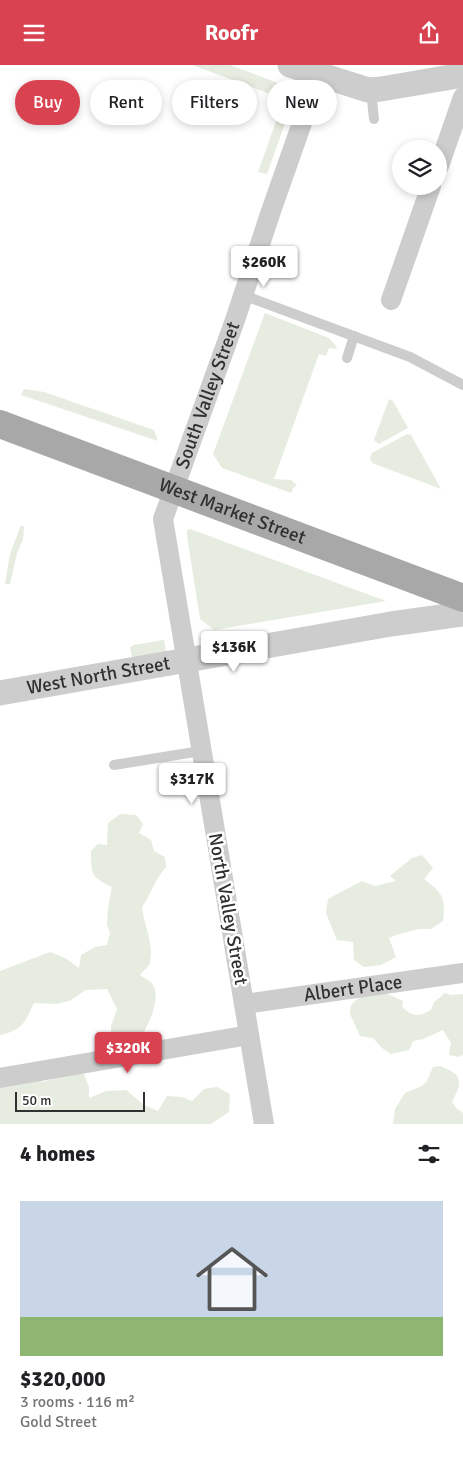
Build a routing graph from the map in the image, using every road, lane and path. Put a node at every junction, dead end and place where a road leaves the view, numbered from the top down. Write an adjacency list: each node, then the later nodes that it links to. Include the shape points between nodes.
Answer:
1 (290, 65): 2 (street)
2 (319, 75): 4 (street); 9 (street, South Valley Street)
3 (463, 75): 4 (street)
4 (371, 89): 6 (lane)
5 (463, 97): 7 (street)
6 (374, 119)
7 (447, 143)
8 (429, 195): 10 (street)
9 (243, 295): 11 (lane); 15 (street, South Valley Street)
10 (391, 301)
11 (354, 336): 12 (lane); 13 (lane, via 410,357)
12 (348, 358)
13 (463, 385)
14 (0, 424): 15 (main road, West Market Street)
15 (173, 488): 16 (main road, West Market Street); 18 (street, North Valley Street, via 163,519)
16 (463, 598)
17 (463, 614): 18 (street, West North Street)
18 (188, 661): 19 (street, West North Street); 20 (street, North Valley Street)
19 (0, 693)
20 (201, 751): 21 (lane); 23 (street, North Valley Street)
21 (114, 765)
22 (463, 973): 23 (street, Albert Place)
23 (244, 1004): 24 (street, North Valley Street)
24 (249, 1035): 25 (street); 26 (street, North Valley Street)
25 (0, 1078)
26 (264, 1124)

